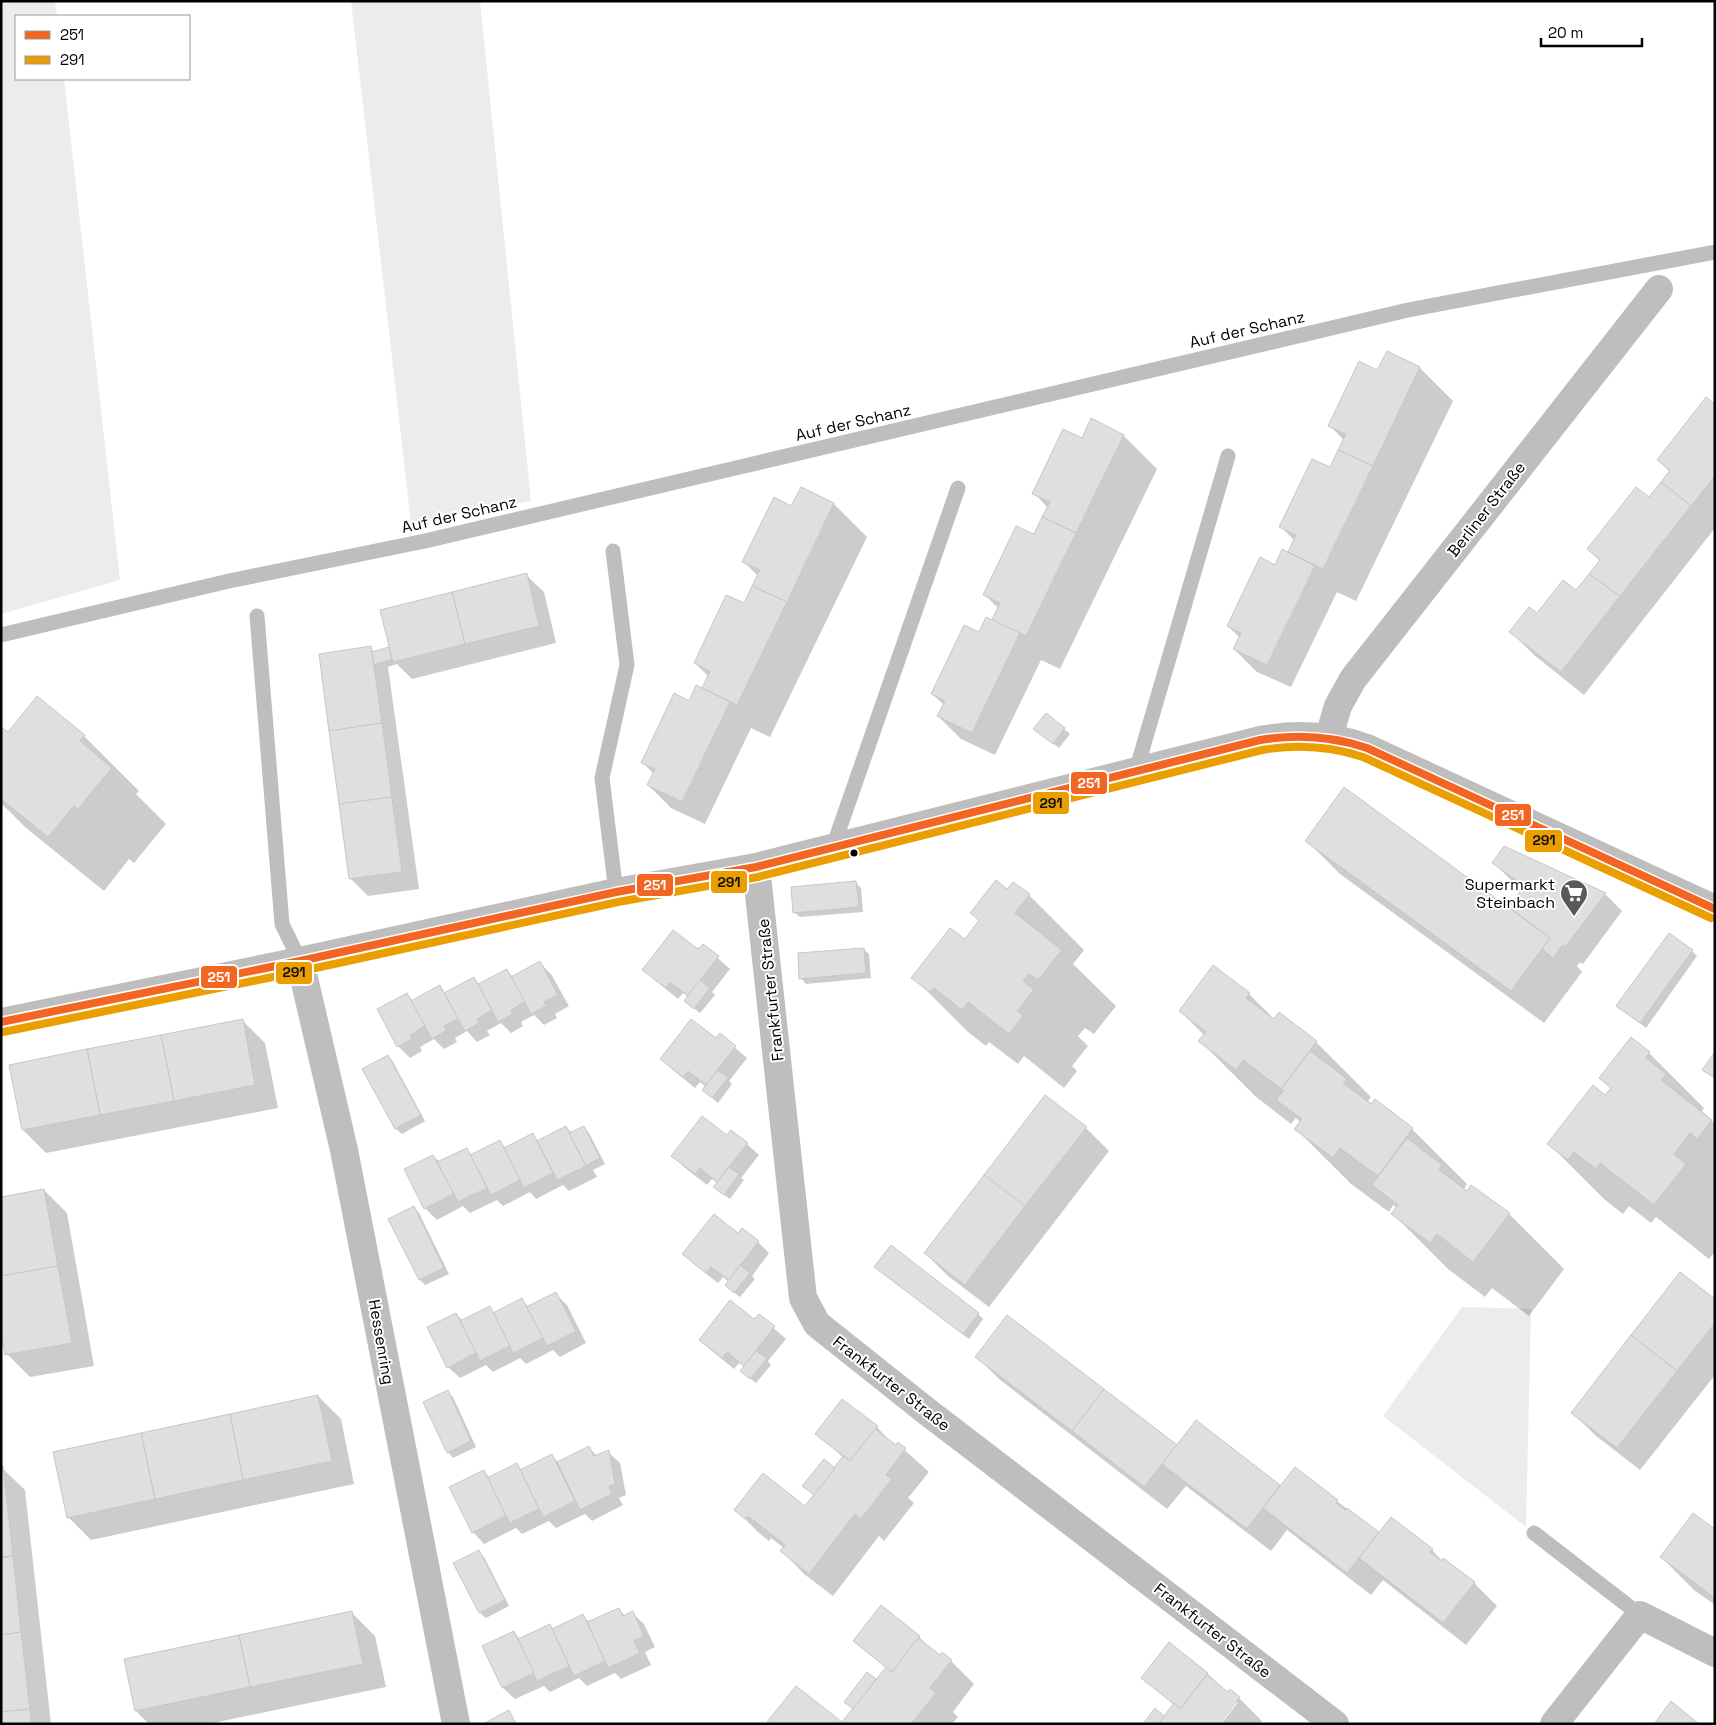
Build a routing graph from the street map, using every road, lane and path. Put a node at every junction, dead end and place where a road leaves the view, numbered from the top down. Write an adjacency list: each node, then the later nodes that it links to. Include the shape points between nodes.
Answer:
1 (1715, 252): 7 (lane, Auf der Schanz, via 1408,310 425,541 229,581)
2 (1658, 289): 8 (street, Berliner Straße, via 1353,679 1338,706)
3 (1228, 456): 9 (lane)
4 (958, 488): 10 (lane)
5 (613, 551): 12 (lane, via 627,665 602,778)
6 (256, 616): 14 (lane, via 282,924)
7 (1, 635)
8 (1329, 737): 9 (street, via 1298,735 1270,738); 13 (street, via 1367,748)
9 (1136, 771): 10 (street)
10 (833, 847): 11 (street)
11 (756, 867): 12 (street); 20 (street, Frankfurter Straße, via 803,1298 816,1324)
12 (616, 892): 14 (street)
13 (1715, 908)
14 (300, 961): 15 (street); 19 (street, Hessenring, via 344,1150)
15 (1, 1022)
16 (1534, 1533): 17 (lane)
17 (1640, 1615): 18 (street); 21 (street)
18 (1715, 1653)
19 (456, 1724)
20 (1335, 1724)
21 (1554, 1724)

